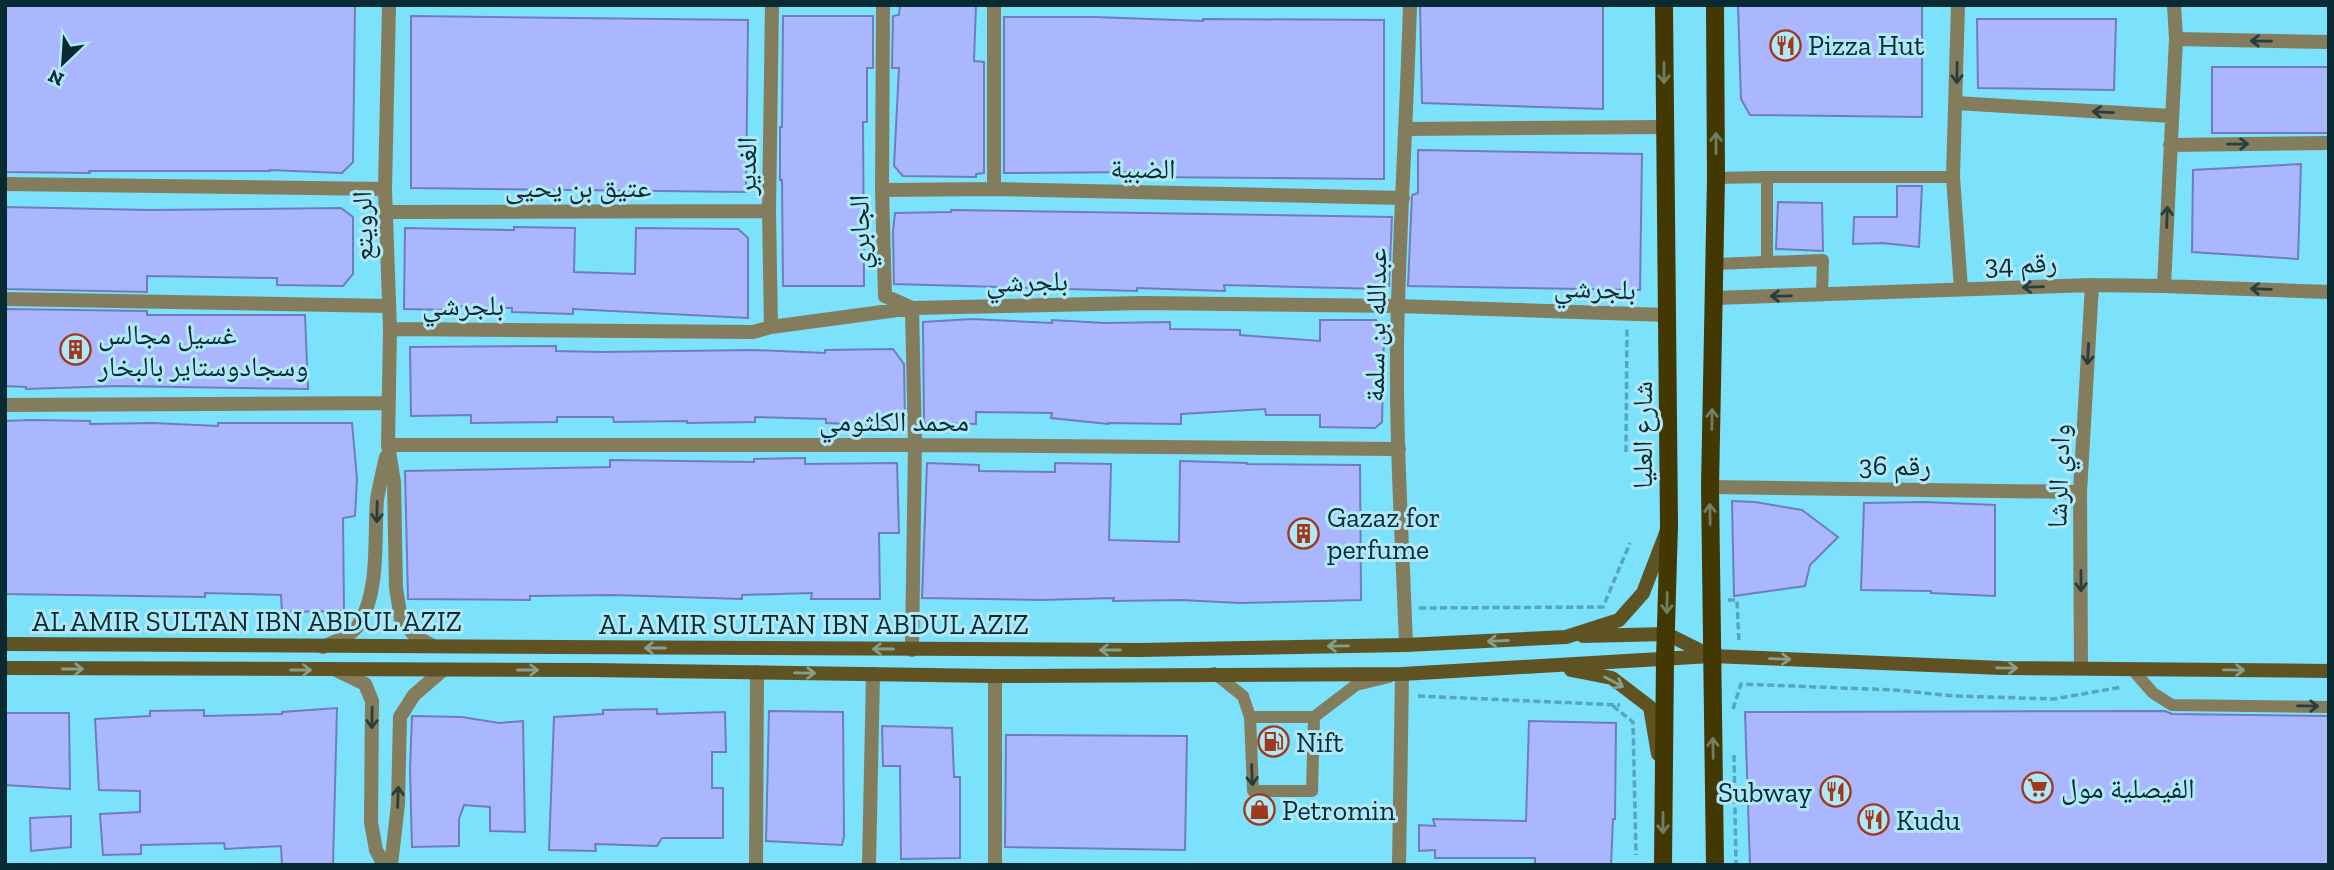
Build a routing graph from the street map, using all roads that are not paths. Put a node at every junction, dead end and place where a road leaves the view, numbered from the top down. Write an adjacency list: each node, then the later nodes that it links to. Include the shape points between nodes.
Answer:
1 (389, 5): 22 (street, الرويتع)
2 (772, 5): 26 (street, الغدير)
3 (883, 5): 24 (street, الجابري)
4 (994, 5): 23 (street)
5 (1410, 5): 15 (street, عبدالله بن سلمة)
6 (1664, 5): 14 (main road, شارع العليا, one-way to 14)
7 (1715, 5): 20 (main road, one-way to 7)
8 (1958, 5): 12 (street, one-way to 12)
9 (2174, 5): 10 (street)
10 (2176, 39): 11 (street, one-way to 10); 13 (street)
11 (2329, 42)
12 (1956, 103): 13 (street, one-way to 12); 19 (street)
13 (2171, 116): 17 (street)
14 (1664, 127): 15 (street); 40 (main road, شارع العليا)
15 (1406, 129): 25 (street, عبدالله بن سلمة)
16 (2329, 143): 17 (street, one-way to 16)
17 (2170, 145): 31 (street, one-way to 17)
18 (1767, 177): 19 (lane); 20 (lane); 28 (lane)
19 (1953, 177): 32 (street)
20 (1716, 178): 29 (main road)
21 (5, 184): 22 (street)
22 (386, 189): 27 (street, الرويتع)
23 (994, 189): 24 (street, الضبية); 25 (street, الضبية)
24 (882, 190): 39 (street, الجابري, via 885,296)
25 (1403, 198): 38 (street, عبدالله بن سلمة)
26 (769, 211): 27 (street, عتيق بن يحيى); 41 (street, الغدير)
27 (386, 212): 37 (street, الرويتع)
28 (1767, 260): 29 (lane); 34 (lane, via 1823,260)
29 (1714, 264): 35 (main road)
30 (2092, 285): 31 (street, رقم 34); 32 (street, رقم 34, one-way to 32); 49 (street, وادي الرشا, one-way to 49)
31 (2164, 286): 33 (street, رقم 34, one-way to 31)
32 (1961, 289): 34 (street, رقم 34)
33 (2329, 292)
34 (1822, 295): 35 (street, رقم 34, one-way to 35)
35 (1714, 298): 48 (main road, one-way to 35)
36 (5, 299): 37 (street, بلجرشي)
37 (388, 306): 42 (street, الرويتع)
38 (1398, 306): 39 (street, بلجرشي, via 1142,303); 40 (street, بلجرشي); 47 (street, عبدالله بن سلمة)
39 (912, 308): 41 (street, بلجرشي); 46 (street)
40 (1667, 315): 50 (main road, شارع العليا)
41 (771, 327): 42 (street, بلجرشي, via 753,332)
42 (390, 329): 43 (street, الرويتع)
43 (388, 403): 44 (street); 45 (street, الرويتع)
44 (5, 405)
45 (388, 445): 46 (street, محمد الكلثومي); 55 (street, via 401,619 415,636); 56 (street, one-way to 56, via 377,498 367,606 359,625)
46 (915, 445): 47 (street, محمد الكلثومي); 57 (street)
47 (1399, 449): 54 (street, عبدالله بن سلمة)
48 (1710, 487): 49 (street, رقم 36); 58 (main road, one-way to 48)
49 (2080, 492): 62 (street, وادي الرشا, one-way to 62)
50 (1669, 525): 51 (main road, شارع العليا, one-way to 51); 52 (street, AL AMIR SULTAN IBN ABDUL AZIZ, via 1643,593 1619,620)
51 (1667, 634): 52 (street); 58 (street); 59 (main road, شارع العليا)
52 (1566, 637): 54 (street, AL AMIR SULTAN IBN ABDUL AZIZ, one-way to 54)
53 (5, 645): 56 (street, AL AMIR SULTAN IBN ABDUL AZIZ)
54 (1406, 645): 57 (street, AL AMIR SULTAN IBN ABDUL AZIZ, one-way to 57)
55 (433, 646): 56 (street, AL AMIR SULTAN IBN ABDUL AZIZ); 57 (street, AL AMIR SULTAN IBN ABDUL AZIZ, one-way to 55)
56 (322, 647)
57 (912, 650)
58 (1712, 656): 59 (street, AL AMIR SULTAN IBN ABDUL AZIZ); 62 (street, AL AMIR SULTAN IBN ABDUL AZIZ, one-way to 62); 83 (main road, one-way to 58)
59 (1665, 660): 60 (street, AL AMIR SULTAN IBN ABDUL AZIZ); 75 (main road, شارع العليا)
60 (1549, 666): 70 (street, AL AMIR SULTAN IBN ABDUL AZIZ); 75 (street, AL AMIR SULTAN IBN ABDUL AZIZ, one-way to 75, via 1612,678 1650,707)
61 (5, 668): 64 (street, AL AMIR SULTAN IBN ABDUL AZIZ, one-way to 64)
62 (2081, 668): 63 (street, AL AMIR SULTAN IBN ABDUL AZIZ)
63 (2132, 669): 66 (street, AL AMIR SULTAN IBN ABDUL AZIZ, one-way to 66); 72 (lane, one-way to 72, via 2153,693 2172,705)
64 (336, 670): 65 (street, AL AMIR SULTAN IBN ABDUL AZIZ); 76 (street, one-way to 76, via 365,684 372,701 371,822)
65 (443, 670): 67 (street, AL AMIR SULTAN IBN ABDUL AZIZ, one-way to 67); 77 (street, one-way to 65, via 400,718 414,695)
66 (2329, 671)
67 (757, 672): 69 (street, AL AMIR SULTAN IBN ABDUL AZIZ, one-way to 69); 78 (street)
68 (1214, 673): 70 (street, AL AMIR SULTAN IBN ABDUL AZIZ); 71 (street, AL AMIR SULTAN IBN ABDUL AZIZ); 73 (lane, via 1242,696)
69 (873, 674): 71 (street, AL AMIR SULTAN IBN ABDUL AZIZ); 79 (street)
70 (1402, 674): 74 (lane, via 1356,685); 81 (street)
71 (995, 676): 80 (street)
72 (2329, 707)
73 (1250, 717): 74 (lane); 74 (lane, one-way to 74, via 1253,791 1312,791)
74 (1314, 717)
75 (1664, 782): 82 (main road, شارع العليا, one-way to 82)
76 (384, 865)
77 (391, 865)
78 (756, 865)
79 (869, 865)
80 (995, 865)
81 (1399, 865)
82 (1663, 865)
83 (1715, 865)

